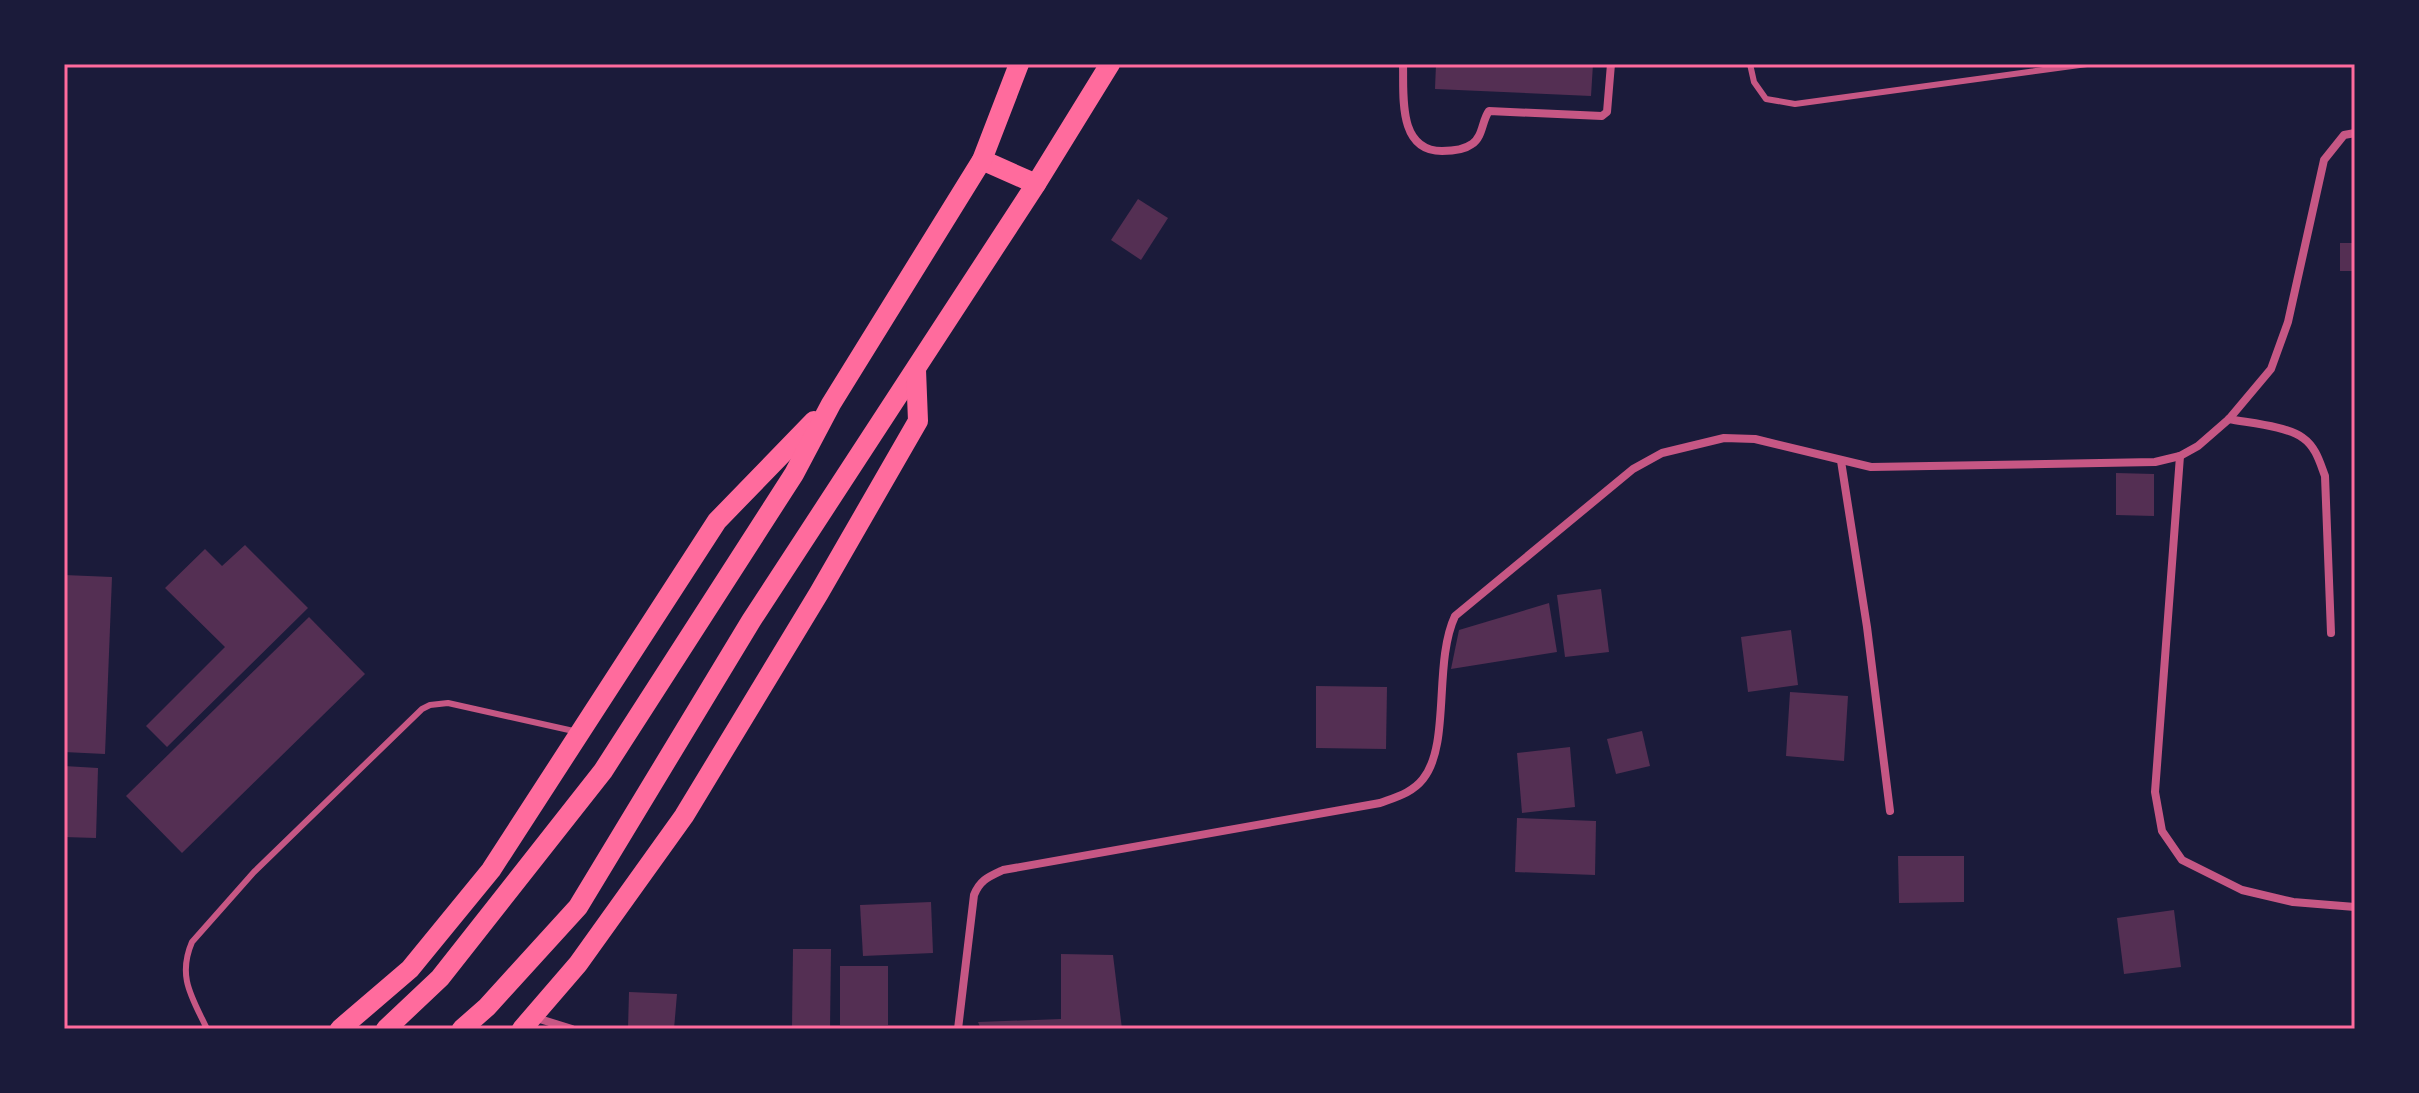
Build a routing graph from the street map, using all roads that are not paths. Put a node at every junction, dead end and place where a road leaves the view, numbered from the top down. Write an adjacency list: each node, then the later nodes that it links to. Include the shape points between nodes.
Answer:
1 (1019, 64): 8 (main road)
2 (1110, 64): 9 (main road)
3 (1403, 64): 4 (street, via 1409,129 1426,149 1452,151 1477,140 1489,111 1602,116 1607,112)
4 (1611, 64)
5 (1750, 64): 6 (lane, via 1766,99 1795,104)
6 (2087, 64)
7 (2355, 133): 12 (street, via 2344,135 2324,160 2288,322 2271,369)
8 (982, 160): 9 (main road); 11 (main road)
9 (1036, 184): 10 (main road)
10 (916, 370): 19 (main road, via 918,421 819,593 684,816 578,964); 23 (main road, via 751,621 578,907)
11 (831, 404): 16 (main road, via 717,521); 22 (main road, via 794,474 603,771 440,978)
12 (2229, 419): 13 (street); 15 (street, via 2303,437 2317,453 2325,476)
13 (2180, 456): 14 (street, via 2155,462 1896,468); 18 (street, via 2155,792 2162,831 2182,860 2242,890 2293,902)
14 (1841, 461): 17 (street); 25 (street, via 1755,439 1724,438 1662,453 1633,469 1455,616 1444,653 1436,757 1423,779 1405,794 1380,803 1003,870 985,878 974,895)
15 (2331, 633)
16 (582, 732): 20 (lane, via 448,703 422,709 254,872 192,942 185,977); 21 (main road, via 491,870 410,969)
17 (1890, 811)
18 (2355, 907)
19 (527, 1023): 24 (street)
20 (207, 1029)
21 (340, 1029)
22 (386, 1029)
23 (462, 1029)
24 (572, 1029)
25 (958, 1029)

